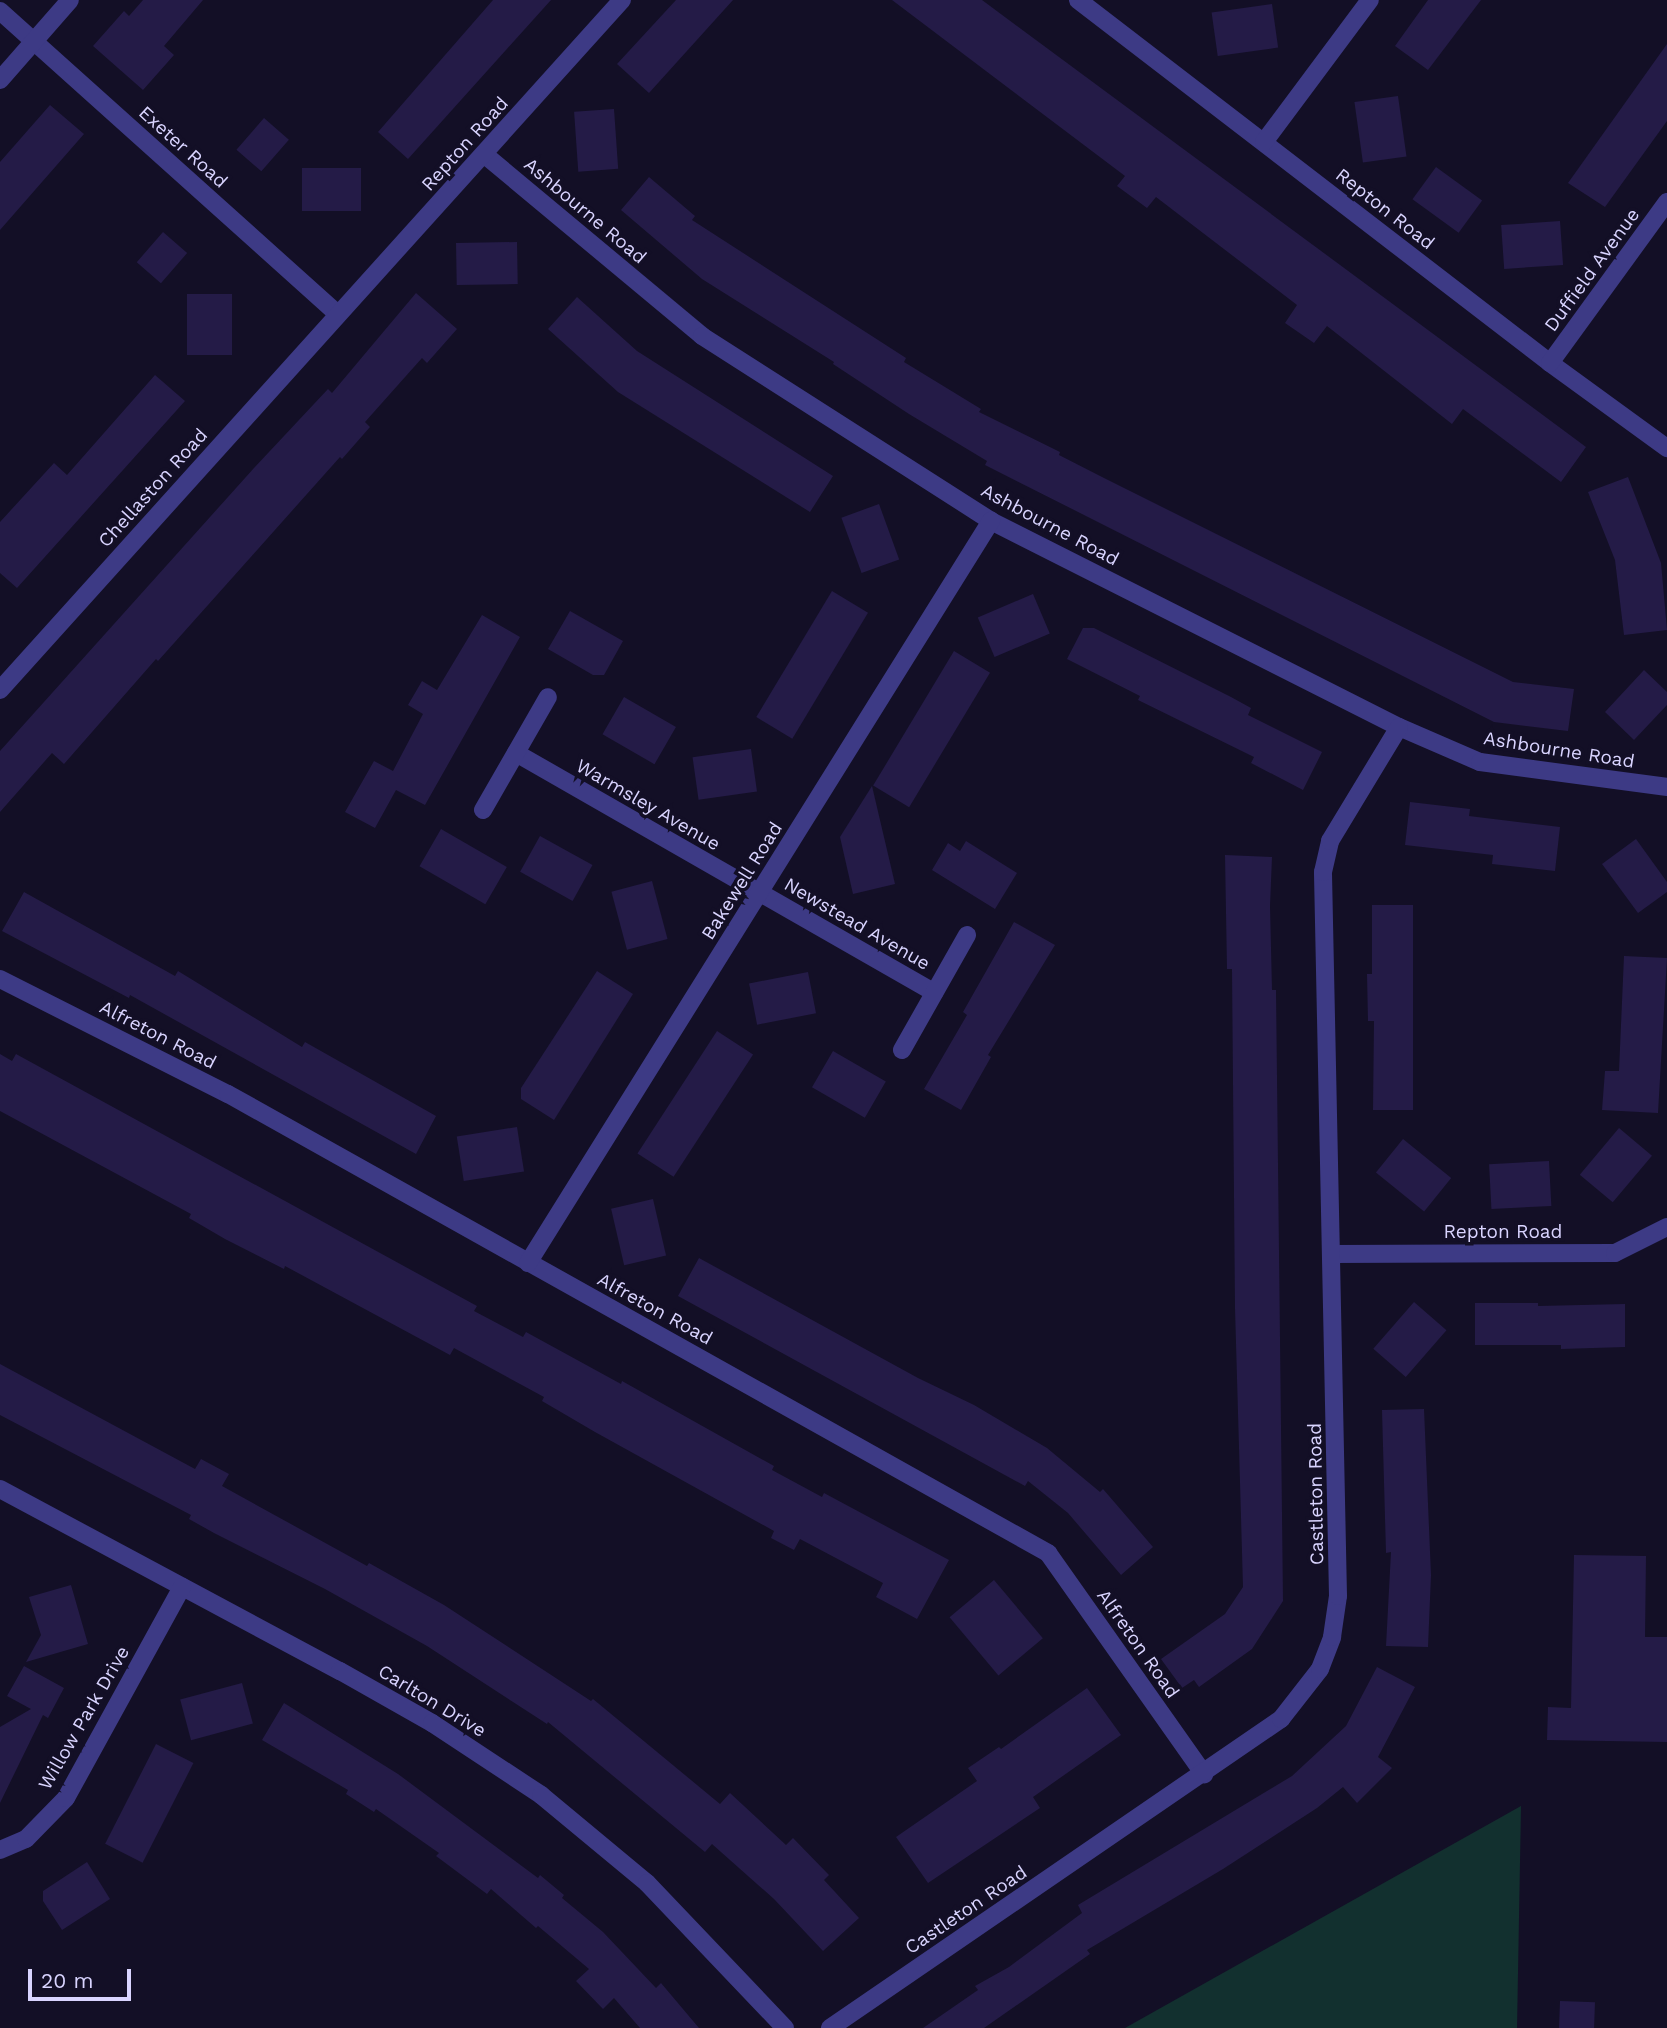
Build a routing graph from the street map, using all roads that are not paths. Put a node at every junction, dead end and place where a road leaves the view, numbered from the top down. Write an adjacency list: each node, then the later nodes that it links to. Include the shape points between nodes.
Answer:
1 (70, 0): 6 (street)
2 (622, 0): 9 (street, Repton Road)
3 (1078, 0): 8 (street, Repton Road)
4 (1370, 0): 8 (street)
5 (0, 11): 6 (street, Exeter Road)
6 (34, 42): 7 (street); 11 (street, Exeter Road)
7 (0, 80)
8 (1264, 142): 12 (street, Repton Road)
9 (485, 155): 11 (street, Repton Road); 14 (street, Ashbourne Road, via 702,336)
10 (1667, 202): 12 (street, Duffield Avenue)
11 (338, 314): 15 (street, Chellaston Road)
12 (1550, 363): 13 (street, Repton Road)
13 (1667, 449)
14 (991, 521): 17 (street, Ashbourne Road); 21 (street, Bakewell Road)
15 (0, 690)
16 (548, 697): 18 (street)
17 (1399, 727): 19 (street, Ashbourne Road, via 1480,762); 27 (street, Castleton Road, via 1330,841 1323,873)
18 (516, 753): 20 (street); 21 (street, Warmsley Avenue)
19 (1667, 788)
20 (483, 810)
21 (760, 893): 24 (street, Newstead Avenue); 28 (street, Bakewell Road)
22 (967, 936): 24 (street)
23 (0, 979): 28 (street, Alfreton Road, via 228,1094)
24 (934, 992): 25 (street)
25 (902, 1050)
26 (1667, 1227): 27 (street, Repton Road, via 1615,1253)
27 (1332, 1254): 31 (street, Castleton Road, via 1338,1595 1332,1636 1320,1669 1281,1719)
28 (528, 1263): 31 (street, Alfreton Road, via 1048,1553)
29 (0, 1489): 30 (street, Carlton Drive)
30 (182, 1587): 32 (street, Willow Park Drive, via 65,1798 26,1839); 33 (street, Carlton Drive, via 432,1723 541,1795 647,1883)
31 (1204, 1774): 34 (street, Castleton Road)
32 (0, 1850)
33 (785, 2028)
34 (830, 2028)

